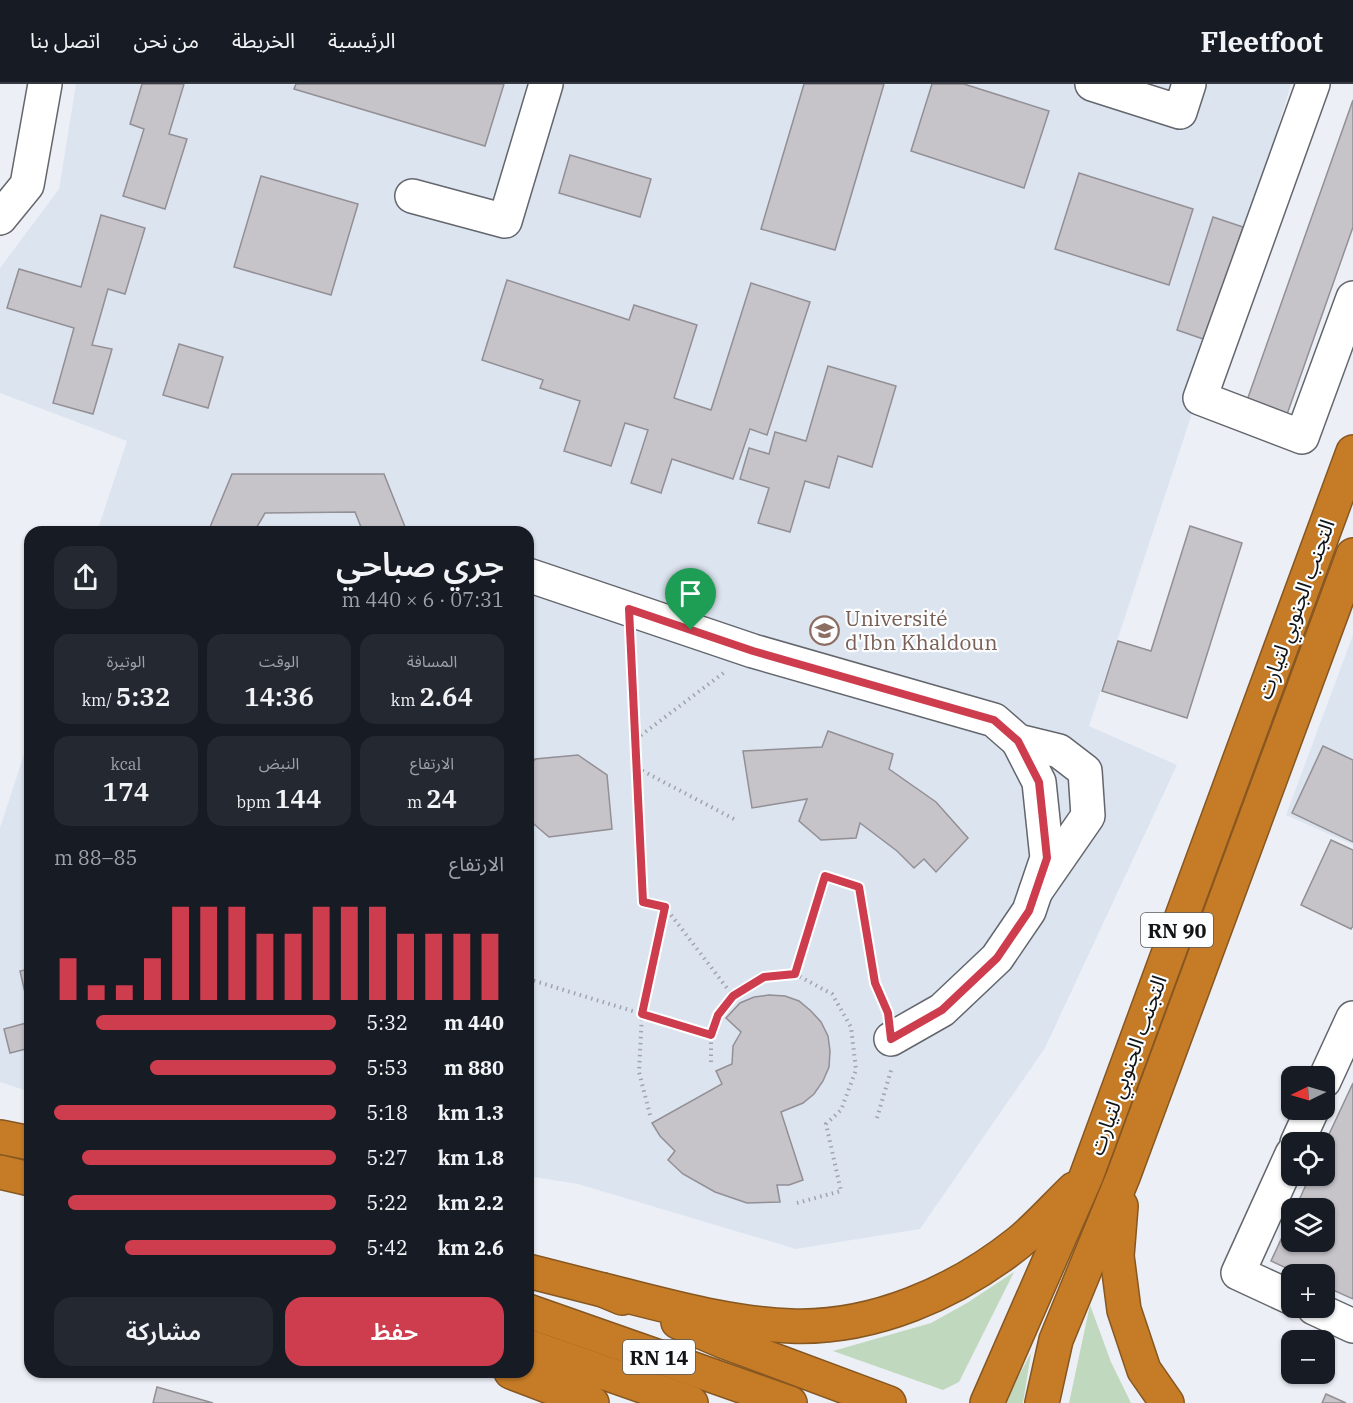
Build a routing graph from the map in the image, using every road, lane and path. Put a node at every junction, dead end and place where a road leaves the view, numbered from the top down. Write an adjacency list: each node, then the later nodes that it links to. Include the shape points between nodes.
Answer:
1 (45, 84): 7 (street, via 27,185)
2 (546, 84): 6 (street, via 505,221)
3 (1092, 84): 4 (street, via 1180,112)
4 (1189, 84)
5 (1313, 84): 8 (street, via 1200,398 1302,437)
6 (412, 196)
7 (0, 218)
8 (1353, 298)
9 (1353, 452): 34 (highway, التجنب الجنوبي لتيارت / RN 90)
10 (1353, 555): 35 (highway, التجنب الجنوبي لتيارت / RN 90)
11 (534, 577): 12 (street)
12 (629, 609): 13 (street); 14 (path)
13 (753, 651): 14 (path); 15 (street, via 994,720)
14 (635, 740): 16 (path)
15 (1018, 741): 18 (street, via 1039,782 1047,858); 18 (street, via 1059,751 1085,771 1089,816)
16 (637, 767): 17 (path); 19 (path, via 643,902)
17 (734, 819)
18 (1036, 891): 26 (street, via 1029,911 997,958 942,1010)
19 (665, 907): 22 (path); 23 (path)
20 (795, 974): 22 (path, via 764,977); 26 (path, via 825,876 859,887 875,983 888,1013); 38 (path, via 832,994 851,1027 856,1070 841,1110 826,1124 841,1191)
21 (534, 981): 23 (path)
22 (733, 996): 25 (path, via 718,1015)
23 (642, 1014): 25 (path); 29 (path, via 639,1072)
24 (1353, 1018): 28 (street)
25 (711, 1035): 27 (path)
26 (891, 1039): 30 (path, via 894,1062)
27 (711, 1062)
28 (1331, 1066)
29 (650, 1115)
30 (877, 1118)
31 (0, 1137): 32 (highway)
32 (24, 1142)
33 (0, 1172): 36 (highway)
34 (1086, 1177): 40 (highway, via 1020,1241 991,1263 938,1294 889,1313 840,1323 752,1323); 51 (highway, التجنب الجنوبي لتيارت / RN 90)
35 (1124, 1177): 52 (highway, التجنب الجنوبي لتيارت / RN 90, via 1056,1340); 53 (highway, via 1117,1256 1124,1310 1144,1370)
36 (24, 1178)
37 (1281, 1179): 41 (street, via 1238,1273)
38 (797, 1203)
39 (534, 1273): 40 (highway)
40 (603, 1290): 50 (highway, via 725,1342)
41 (1281, 1293)
42 (534, 1313): 49 (highway, RN 14)
43 (1335, 1318): 44 (street)
44 (1353, 1326)
45 (534, 1348): 48 (highway, RN 14)
46 (526, 1378): 47 (highway)
47 (584, 1401)
48 (691, 1403)
49 (790, 1403)
50 (889, 1403)
51 (987, 1403)
52 (1042, 1403)
53 (1167, 1403)

